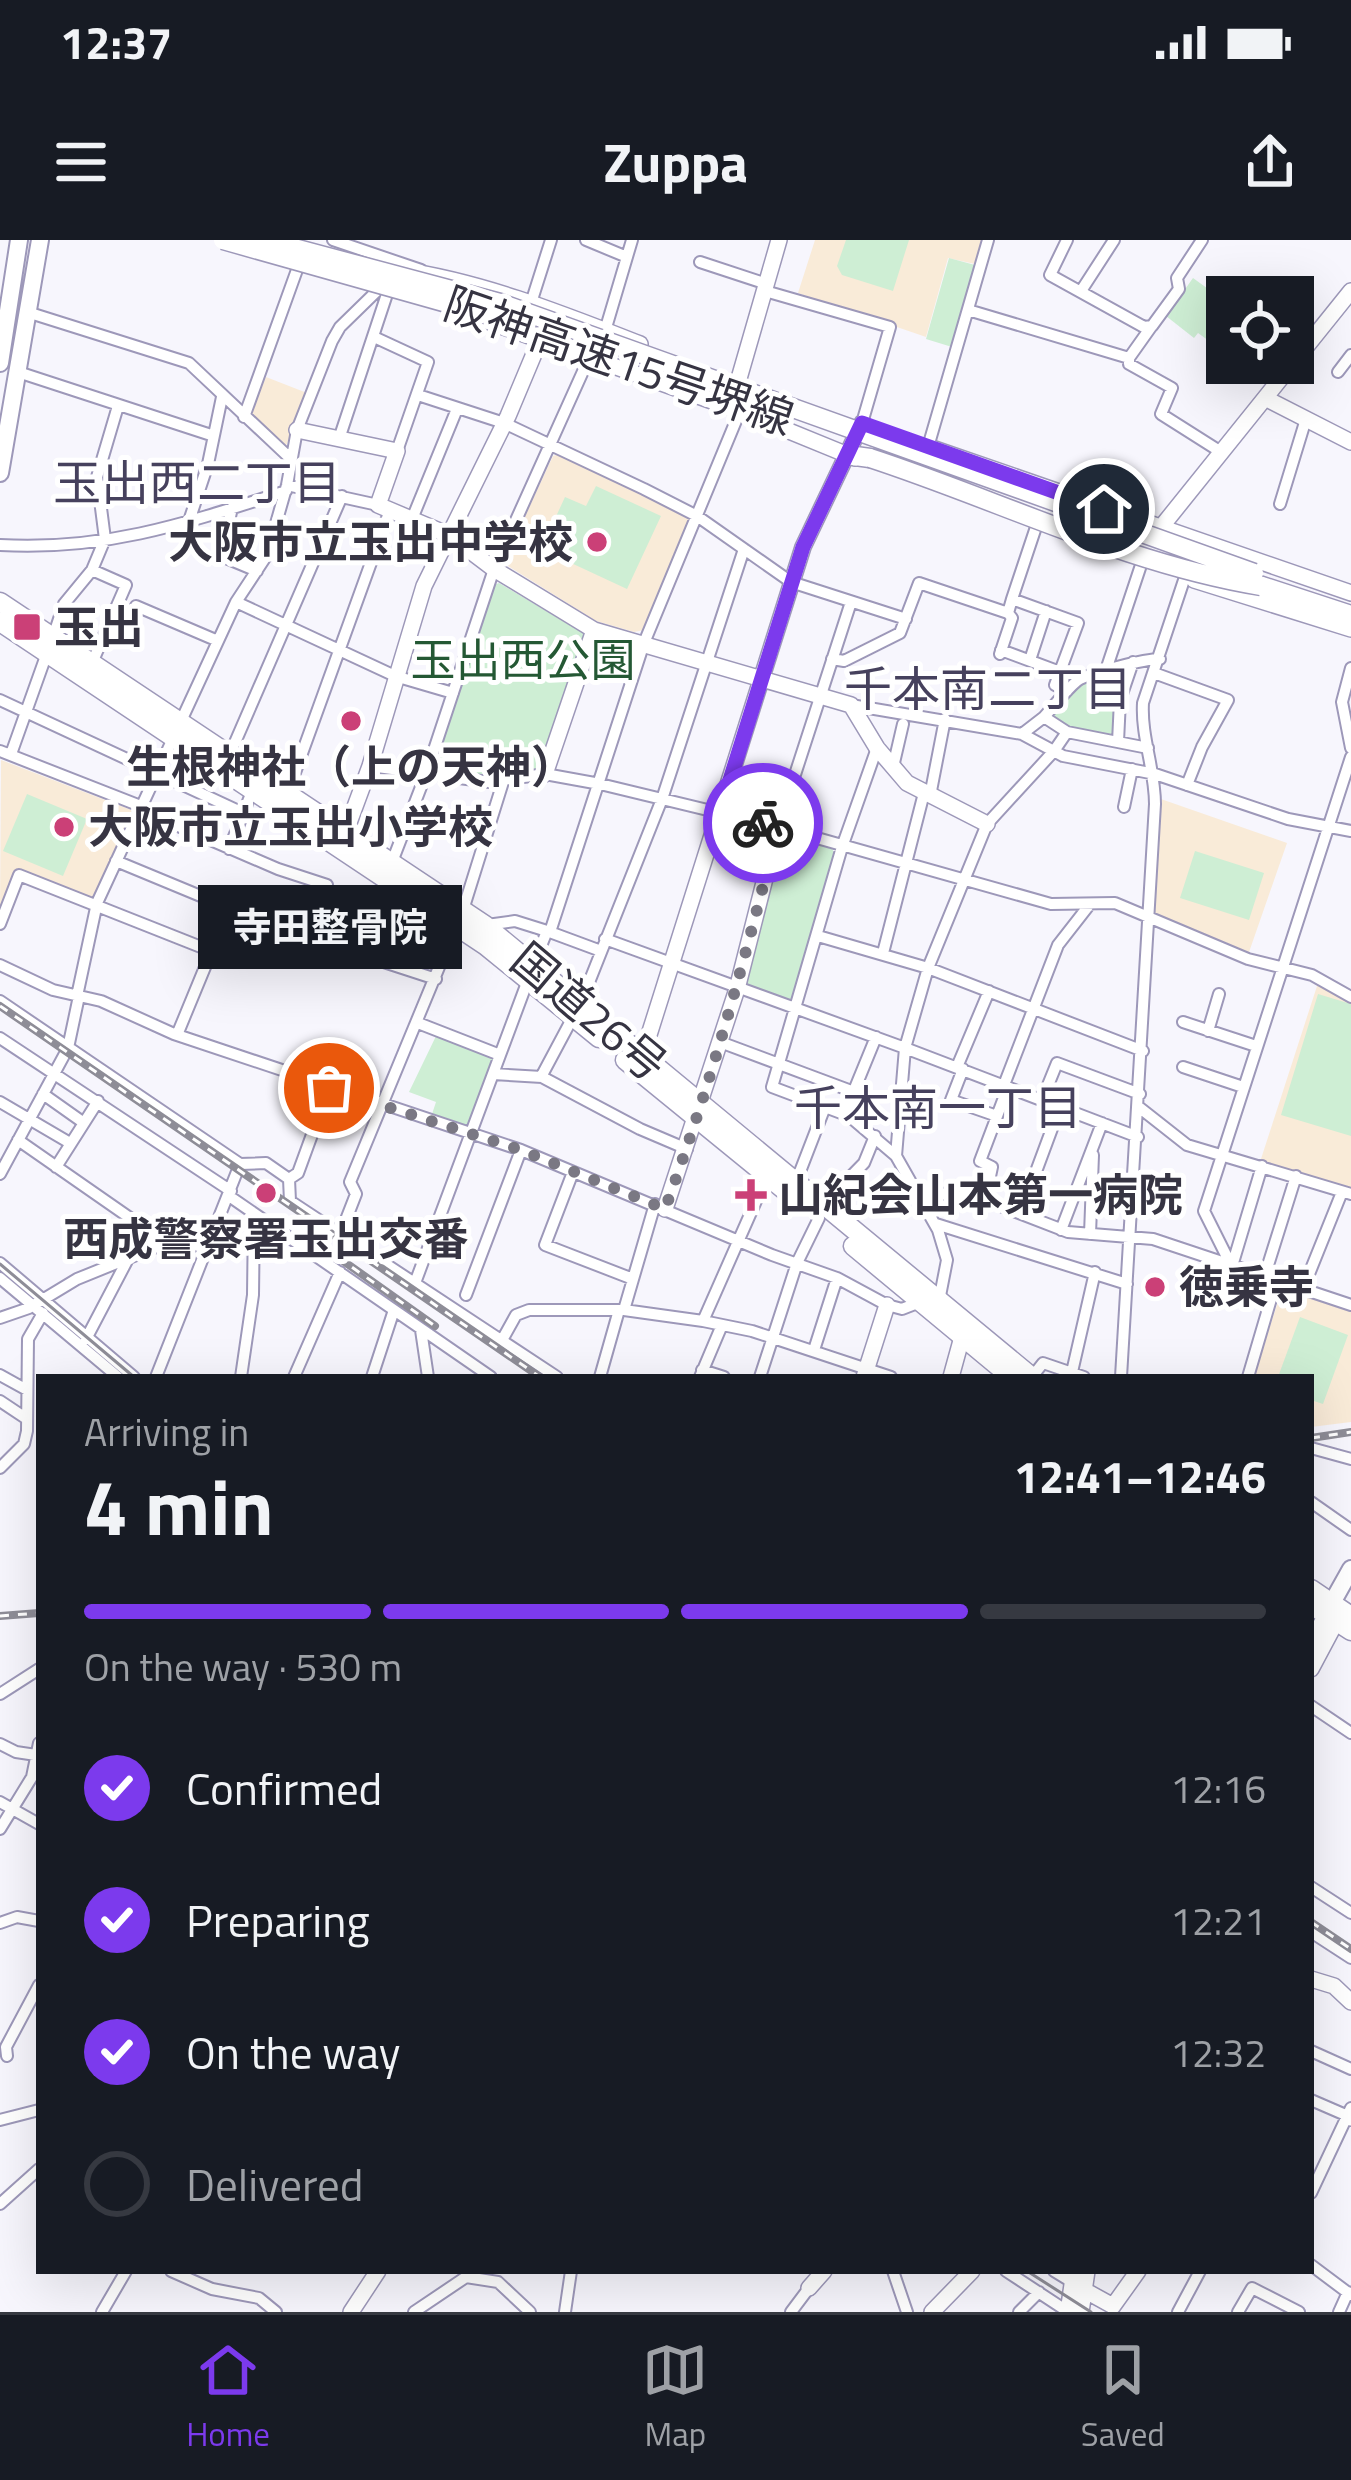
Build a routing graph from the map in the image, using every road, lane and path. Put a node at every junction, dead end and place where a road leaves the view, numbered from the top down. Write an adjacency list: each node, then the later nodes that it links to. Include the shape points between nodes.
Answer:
1 (19, 240): 25 (main road)
2 (40, 240): 30 (main road)
3 (209, 240): 19 (street)
4 (223, 240): 83 (highway, 阪神高速15号堺線, bridge, via 490,314)
5 (264, 240): 26 (highway, 阪神高速15号堺線, bridge)
6 (288, 240): 20 (street)
7 (305, 240): 26 (highway, bridge)
8 (333, 240): 20 (street)
9 (551, 240): 27 (street)
10 (586, 240): 17 (street)
11 (632, 240): 17 (street)
12 (779, 240): 22 (street)
13 (988, 240): 29 (street)
14 (1067, 240): 23 (street, via 1050,275)
15 (1114, 240): 23 (street)
16 (1202, 240): 31 (street)
17 (627, 257): 32 (street)
18 (700, 262): 22 (street)
19 (298, 267): 21 (street); 48 (street)
20 (423, 272): 27 (street)
21 (385, 287): 33 (street); 34 (street); 52 (street, via 332,340)
22 (766, 287): 41 (street); 51 (street, via 890,327)
23 (1082, 291): 31 (street)
24 (1351, 291): 44 (street)
25 (4, 302): 38 (main road)
26 (500, 303): 89 (highway, 阪神高速15号堺線, bridge)
27 (531, 303): 28 (street)
28 (551, 310): 32 (street); 34 (street)
29 (968, 310): 37 (street); 57 (street)
30 (27, 312): 39 (main road); 43 (street, via 189,362)
31 (1152, 326): 37 (street)
32 (604, 331): 41 (street)
33 (374, 337): 42 (street, via 427,358); 54 (street)
34 (538, 340): 36 (street); 50 (street)
35 (1351, 355): 40 (street)
36 (589, 358): 47 (street); 56 (street)
37 (1129, 358): 59 (street, via 1172,388 1161,414)
38 (0, 363)
39 (18, 372): 45 (street); 62 (main road)
40 (1338, 372)
41 (738, 382): 51 (street)
42 (418, 395): 46 (street); 58 (street)
43 (222, 397): 48 (street); 53 (street)
44 (1265, 398): 49 (street); 59 (street)
45 (118, 406): 53 (street); 74 (street, via 97,477)
46 (457, 409): 50 (street); 69 (street)
47 (740, 411): 60 (street); 68 (street)
48 (244, 417): 61 (street)
49 (1306, 419): 55 (street); 65 (street)
50 (504, 423): 56 (street); 73 (street)
51 (862, 423): 57 (street); 60 (street)
52 (297, 430): 54 (street); 61 (street)
53 (211, 435): 70 (street)
54 (340, 439): 58 (street)
55 (1351, 442)
56 (551, 446): 68 (street); 78 (street)
57 (928, 447): 72 (street)
58 (397, 451): 66 (street)
59 (1221, 452): 72 (street)
60 (848, 455): 71 (street); 82 (street); 83 (highway, bridge, via 1159,561)
61 (291, 459): 63 (street)
62 (0, 473)
63 (287, 488): 64 (street); 67 (street); 80 (street)
64 (342, 496): 66 (street); 95 (street)
65 (1280, 504)
66 (384, 507): 69 (street); 101 (street)
67 (232, 508): 70 (street); 80 (street, via 220,556)
68 (697, 516): 76 (street); 99 (street)
69 (412, 519): 73 (street)
70 (188, 524): 74 (street)
71 (1036, 524): 77 (street); 90 (street)
72 (1158, 528): 77 (street); 84 (street)
73 (449, 535): 78 (street); 112 (street)
74 (105, 539): 75 (street); 79 (street)
75 (0, 545)
76 (744, 549): 82 (street); 105 (street)
77 (1142, 562): 81 (street); 110 (street)
78 (494, 569): 97 (street); 115 (street)
79 (92, 571): 100 (street, via 64,604); 107 (street, via 126,585)
80 (256, 571): 86 (street)
81 (1186, 578): 96 (street); 103 (street)
82 (791, 582): 87 (street); 113 (street)
83 (1261, 586): 92 (highway, 阪神高速15号堺線)
84 (1351, 593)
85 (0, 602): 100 (highway, 国道26号)
86 (236, 602): 95 (street); 98 (street)
87 (850, 602): 93 (street); 102 (street)
88 (136, 605): 98 (street)
89 (1351, 605)
90 (1010, 606): 91 (street); 93 (street, via 920,583); 104 (street, via 1000,653)
91 (1046, 611): 104 (street); 109 (street, via 1078,623)
92 (1351, 615)
93 (906, 619): 102 (street, via 900,633 844,661)
94 (0, 622): 100 (highway, 国道26号)
95 (287, 626): 101 (street); 132 (street)
96 (1351, 629)
97 (594, 630): 99 (street); 139 (street)
98 (218, 641): 123 (street)
99 (644, 643): 105 (street); 142 (street)
100 (51, 644): 107 (highway, 国道26号); 119 (street); 123 (highway, 国道26号)
101 (340, 651): 112 (street); 145 (street)
102 (832, 659): 116 (street)
103 (1160, 659): 106 (street); 111 (street)
104 (1030, 660): 109 (street)
105 (707, 661): 113 (street); 147 (street)
106 (1132, 662): 110 (street); 126 (street)
107 (92, 663): 123 (highway, 国道26号)
108 (1351, 668): 129 (street, via 1342,702)
109 (1060, 672): 114 (street, via 1055,686)
110 (1105, 673): 114 (street, via 1082,677)
111 (1154, 673): 128 (street, via 1143,703); 143 (street, via 1228,700)
112 (395, 676): 115 (street); 134 (street)
113 (762, 676): 116 (street); 150 (street)
114 (1067, 691): 120 (street)
115 (453, 692): 137 (street)
116 (820, 693): 118 (street); 153 (street)
117 (0, 700): 119 (street)
118 (851, 705): 121 (street); 127 (street)
119 (26, 712): 131 (street); 138 (street)
120 (1044, 717): 124 (street); 125 (street)
121 (945, 719): 125 (street); 146 (street)
122 (902, 724): 135 (street)
123 (179, 730): 132 (highway, 国道26号); 138 (street); 144 (highway, 国道26号)
124 (1067, 732): 126 (street); 130 (street)
125 (1022, 734): 130 (street)
126 (1118, 742): 128 (street)
127 (877, 748): 135 (street); 157 (street)
128 (1148, 748): 140 (street)
129 (1351, 748)
130 (1054, 751): 136 (street); 152 (street)
131 (5, 753): 149 (street)
132 (230, 754): 145 (highway, 国道26号)
133 (1351, 758): 154 (street)
134 (370, 766): 137 (street); 156 (street)
135 (893, 767): 146 (street)
136 (1132, 769): 140 (street); 148 (street)
137 (426, 773): 141 (street); 160 (street)
138 (157, 774): 149 (street); 151 (street)
139 (545, 774): 141 (street); 142 (street)
140 (1155, 774): 143 (street); 166 (street)
141 (503, 782): 165 (street)
142 (599, 784): 147 (street); 169 (street)
143 (1187, 785): 154 (street)
144 (253, 789): 151 (street); 156 (highway, 国道26号)
145 (289, 792): 156 (highway, 国道26号)
146 (927, 795): 152 (street); 161 (street)
147 (662, 799): 150 (street); 171 (street)
148 (1124, 807)
149 (142, 808): 158 (street); 159 (street)
150 (720, 812): 153 (street); 173 (street)
151 (243, 813): 158 (street)
152 (987, 824): 162 (street)
153 (778, 827): 157 (street); 179 (street)
154 (1330, 828): 155 (street); 175 (street)
155 (1351, 831)
156 (343, 839): 160 (highway, 国道26号); 165 (highway, 国道26号)
157 (842, 847): 161 (street); 170 (street)
158 (229, 848): 165 (street, via 426,920)
159 (116, 861): 163 (street); 178 (street)
160 (392, 862): 165 (highway, 国道26号)
161 (907, 864): 162 (street); 172 (street)
162 (964, 878): 164 (street, via 1051,904); 176 (street)
163 (98, 903): 167 (street, via 19,874); 182 (street); 191 (street, via 210,955)
164 (1090, 904): 166 (street, via 1115,903); 185 (street, via 1058,945)
165 (453, 917): 168 (highway, 国道26号); 177 (highway, 国道26号); 178 (street)
166 (1150, 920): 175 (street); 199 (street)
167 (0, 924)
168 (484, 925): 169 (street, via 515,921); 177 (highway, 国道26号)
169 (549, 932): 171 (street); 177 (street)
170 (818, 936): 172 (street); 186 (street)
171 (603, 945): 173 (street); 187 (street)
172 (883, 953): 176 (street)
173 (673, 963): 179 (street); 201 (street)
174 (0, 965): 182 (street)
175 (1283, 967): 183 (street); 195 (street)
176 (928, 968): 180 (street); 198 (street)
177 (531, 973): 187 (highway, 国道26号); 200 (street)
178 (436, 979): 189 (street)
179 (737, 988): 186 (street); 194 (street)
180 (989, 991): 185 (street); 205 (street)
181 (1219, 994): 190 (street)
182 (78, 996): 191 (street); 197 (street)
183 (1351, 997)
184 (0, 1001): 197 (street)
185 (1034, 1007): 199 (street); 209 (street)
186 (797, 1010): 192 (street); 203 (street)
187 (576, 1011): 201 (highway, 国道26号); 208 (street); 221 (highway, 国道26号)
188 (1184, 1022): 190 (street)
189 (418, 1023): 200 (street); 218 (street)
190 (1208, 1030): 195 (street)
191 (177, 1035): 211 (street)
192 (876, 1037): 198 (street); 212 (street)
193 (0, 1038): 202 (street)
194 (720, 1042): 203 (street); 221 (street)
195 (1256, 1046): 210 (street)
196 (0, 1048): 202 (street)
197 (68, 1048): 206 (street); 237 (street)
198 (905, 1048): 205 (street); 236 (street)
199 (1143, 1051): 216 (street)
200 (500, 1055): 207 (street)
201 (642, 1057): 221 (highway, 国道26号)
202 (34, 1059): 206 (street)
203 (781, 1064): 212 (street); 219 (street, via 772,1087)
204 (1183, 1067): 210 (street)
205 (960, 1068): 209 (street); 224 (street, via 951,1100)
206 (57, 1073): 213 (street); 215 (street)
207 (493, 1074): 208 (street); 227 (street)
208 (541, 1077): 233 (street)
209 (1006, 1086): 214 (street); 224 (street)
210 (1243, 1087): 235 (street)
211 (329, 1088): 218 (street); 244 (street)
212 (854, 1092): 222 (street)
213 (43, 1094): 223 (street); 226 (street)
214 (1042, 1100): 216 (street, via 1057,1063); 220 (street)
215 (98, 1101): 226 (street); 248 (street)
216 (1140, 1101): 229 (street); 235 (street, via 1187,1145)
217 (0, 1102): 223 (street)
218 (380, 1105): 227 (street); 257 (street, via 350,1182 356,1194)
219 (825, 1107): 222 (street); 245 (street)
220 (1060, 1107): 225 (street); 252 (street)
221 (700, 1112): 233 (street); 242 (highway, 国道26号); 245 (highway, 国道26号)
222 (844, 1114): 228 (street)
223 (30, 1116): 230 (street); 231 (street)
224 (997, 1116): 249 (street, via 980,1161 992,1167)
225 (1102, 1123): 229 (street); 232 (street)
226 (84, 1124): 231 (street)
227 (471, 1136): 234 (street); 272 (street)
228 (875, 1136): 236 (street); 251 (street, via 864,1163)
229 (1138, 1137): 258 (street)
230 (18, 1140): 239 (street); 241 (street)
231 (70, 1143): 239 (street)
232 (1094, 1146): 255 (street); 256 (street)
233 (687, 1149): 250 (street)
234 (521, 1150): 240 (street); 275 (street)
235 (1221, 1155): 238 (street); 265 (street, via 1204,1211)
236 (896, 1156): 246 (street)
237 (240, 1164): 244 (street, via 266,1163); 248 (street)
238 (1262, 1166): 243 (street); 265 (street)
239 (56, 1167): 260 (street)
240 (573, 1172): 250 (street); 270 (street, via 545,1245)
241 (0, 1174)
242 (767, 1175): 251 (highway, 国道26号); 259 (street)
243 (1296, 1176): 247 (street); 271 (street)
244 (289, 1179): 257 (street, via 290,1201)
245 (796, 1183): 251 (highway, 国道26号)
246 (917, 1190): 249 (street); 254 (street)
247 (1347, 1193): 274 (street)
248 (230, 1194): 253 (street); 261 (street)
249 (985, 1200): 252 (street)
250 (660, 1207): 259 (street); 270 (street)
251 (821, 1212): 264 (street); 276 (highway, 国道26号)
252 (1022, 1212): 255 (street)
253 (254, 1214): 266 (street); 295 (street, via 254,1294)
254 (935, 1224): 267 (street); 276 (street, via 947,1260)
255 (1061, 1230): 256 (street)
256 (1090, 1234): 258 (street)
257 (340, 1235): 272 (street)
258 (1130, 1237): 265 (street); 273 (street)
259 (739, 1241): 264 (street); 283 (street)
260 (166, 1243): 261 (street); 262 (street)
261 (206, 1248): 294 (street)
262 (129, 1257): 278 (street); 288 (street)
263 (0, 1263): 278 (street)
264 (797, 1263): 269 (street); 286 (street)
265 (1232, 1267): 271 (street)
266 (340, 1272): 280 (street); 296 (street)
267 (1095, 1272): 273 (street); 309 (street)
268 (0, 1278): 278 (street)
269 (837, 1278): 279 (street); 290 (street)
270 (633, 1279): 281 (street)
271 (1270, 1280): 274 (street); 311 (street)
272 (415, 1283): 289 (street)
273 (1127, 1285): 310 (street)
274 (1304, 1289): 277 (street)
275 (466, 1294)
276 (930, 1301): 279 (street); 287 (highway, 国道26号); 306 (highway, 国道26号)
277 (1351, 1305)
278 (40, 1306): 282 (street); 288 (street); 313 (street, via 28,1339)
279 (887, 1306): 291 (street)
280 (394, 1310): 285 (street); 297 (street)
281 (622, 1310): 283 (street); 289 (street, via 529,1310 516,1315); 301 (street)
282 (0, 1318)
283 (703, 1321): 284 (street)
284 (722, 1325): 286 (street); 302 (street)
285 (421, 1330): 298 (street); 299 (street)
286 (772, 1337): 290 (street); 303 (street)
287 (962, 1337): 304 (street); 305 (highway, 国道26号)
288 (85, 1342): 292 (street); 293 (street)
289 (501, 1342): 300 (street)
290 (814, 1350): 291 (street)
291 (865, 1373)
292 (115, 1374)
293 (130, 1374)
294 (157, 1374)
295 (241, 1374)
296 (296, 1374)
297 (375, 1374)
298 (428, 1374)
299 (487, 1374)
300 (552, 1374)
301 (601, 1374)
302 (701, 1374)
303 (761, 1374)
304 (952, 1374)
305 (1007, 1374)
306 (1028, 1374)
307 (1035, 1374): 308 (street, via 1043,1364)
308 (1075, 1374)
309 (1078, 1374)
310 (1121, 1374)
311 (1249, 1374)
312 (0, 1375): 313 (street)
313 (27, 1390): 315 (street)
314 (0, 1401): 315 (street)
315 (27, 1419): 318 (street, via 24,1444)
316 (1314, 1449): 317 (street)
317 (1351, 1459)
318 (0, 1468)
319 (1314, 1504): 320 (street)
320 (1351, 1530)
321 (1351, 1569): 323 (main road)
322 (1314, 1592): 323 (highway)
323 (1337, 1612): 324 (street); 325 (street)
324 (1314, 1634)
325 (1314, 1663)
326 (36, 1671): 327 (street)
327 (0, 1694)
328 (1314, 1708): 329 (street)
329 (1351, 1733)
330 (0, 1744): 331 (street)
331 (36, 1749)
332 (36, 1758): 334 (street)
333 (0, 1802): 334 (street)
334 (13, 1809): 335 (street); 336 (street)
335 (36, 1822)
336 (0, 1829)
337 (1314, 1889): 338 (street)
338 (1351, 1913)
339 (36, 1921): 340 (street)
340 (0, 1923)
341 (1314, 1934): 342 (street)
342 (1351, 1958)
343 (1314, 1980): 345 (street)
344 (36, 1991): 347 (street)
345 (1351, 2002)
346 (1314, 2052): 348 (street)
347 (7, 2056)
348 (1350, 2066)
349 (1314, 2101): 351 (street)
350 (36, 2111): 352 (street)
351 (1350, 2114): 354 (street)
352 (0, 2120)
353 (1314, 2160): 354 (street)
354 (1325, 2165): 356 (street)
355 (36, 2172): 357 (street)
356 (1314, 2187)
357 (0, 2204)
358 (1314, 2267): 373 (street)
359 (124, 2274): 375 (street)
360 (179, 2274): 374 (street)
361 (376, 2274): 378 (street)
362 (571, 2274): 381 (street)
363 (821, 2274): 371 (street)
364 (893, 2274): 383 (street)
365 (969, 2274): 384 (street)
366 (1011, 2274): 372 (street)
367 (1136, 2274): 370 (street, via 1113,2306)
368 (1198, 2274): 387 (street)
369 (501, 2277): 379 (street, via 466,2277); 380 (street)
370 (1077, 2281): 386 (street)
371 (809, 2288): 382 (street)
372 (1039, 2292): 385 (street); 386 (street)
373 (1350, 2294): 390 (street)
374 (238, 2296): 376 (street); 377 (street, via 259,2298)
375 (102, 2312)
376 (230, 2312)
377 (276, 2312)
378 (351, 2312)
379 (414, 2312)
380 (530, 2312)
381 (567, 2312)
382 (791, 2312)
383 (907, 2312)
384 (932, 2312)
385 (1019, 2312)
386 (1071, 2312)
387 (1178, 2312)
388 (1238, 2312): 389 (street, via 1252,2288)
389 (1299, 2312)
390 (1339, 2312)

